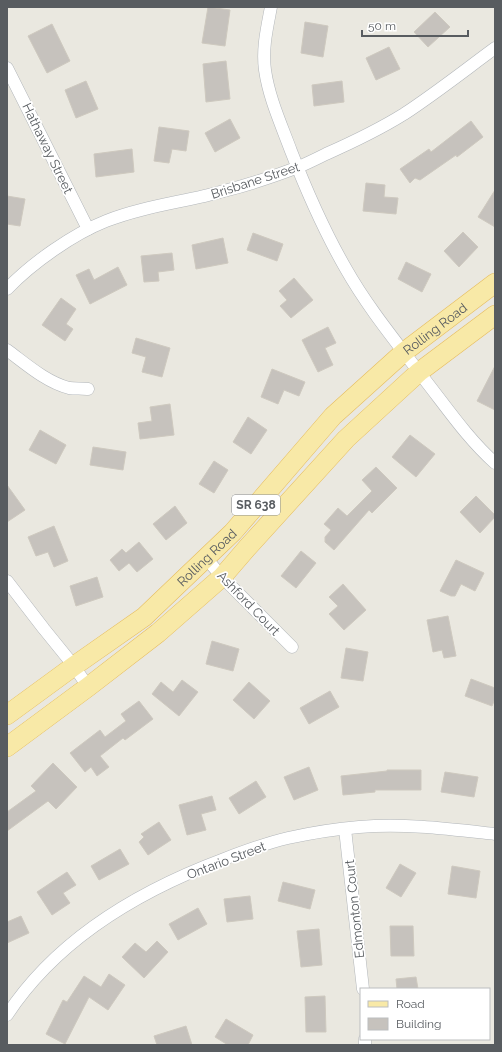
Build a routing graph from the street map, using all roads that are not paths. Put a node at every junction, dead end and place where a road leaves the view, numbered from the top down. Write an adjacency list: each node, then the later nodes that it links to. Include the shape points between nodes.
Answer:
1 (271, 7): 4 (street, via 265,48 268,88)
2 (495, 48): 4 (street, Brisbane Street, via 404,114 347,145)
3 (7, 68): 5 (street, Hathaway Street)
4 (298, 167): 5 (street, Brisbane Street, via 224,191 132,212); 10 (street, via 322,225 346,270)
5 (88, 229): 7 (street, Brisbane Street, via 39,261)
6 (495, 283): 10 (main road, Rolling Road / SR 638)
7 (7, 289)
8 (495, 315): 11 (main road, Rolling Road / SR 638)
9 (7, 350): 12 (street, via 57,384)
10 (404, 352): 11 (street); 14 (main road, Rolling Road / SR 638, via 333,416 233,532)
11 (419, 372): 13 (street, via 461,426); 15 (main road, Rolling Road / SR 638, via 346,438)
12 (88, 389)
13 (495, 463)
14 (206, 558): 15 (street, Ashford Court); 18 (main road, Rolling Road / SR 638, via 144,617)
15 (222, 577): 17 (street, Ashford Court); 19 (main road, Rolling Road / SR 638, via 158,633)
16 (7, 581): 18 (street)
17 (292, 647)
18 (74, 666): 19 (street); 20 (main road, Rolling Road / SR 638)
19 (88, 687): 21 (main road, Rolling Road / SR 638)
20 (7, 715)
21 (7, 748)
22 (345, 829): 23 (street, Ontario Street, via 411,826); 24 (street, Edmonton Court); 25 (street, Ontario Street, via 287,838 252,848 196,869 140,897 103,920 71,945)
23 (495, 834)
24 (363, 988)
25 (12, 997): 26 (street, Ontario Street)
26 (7, 1016)

